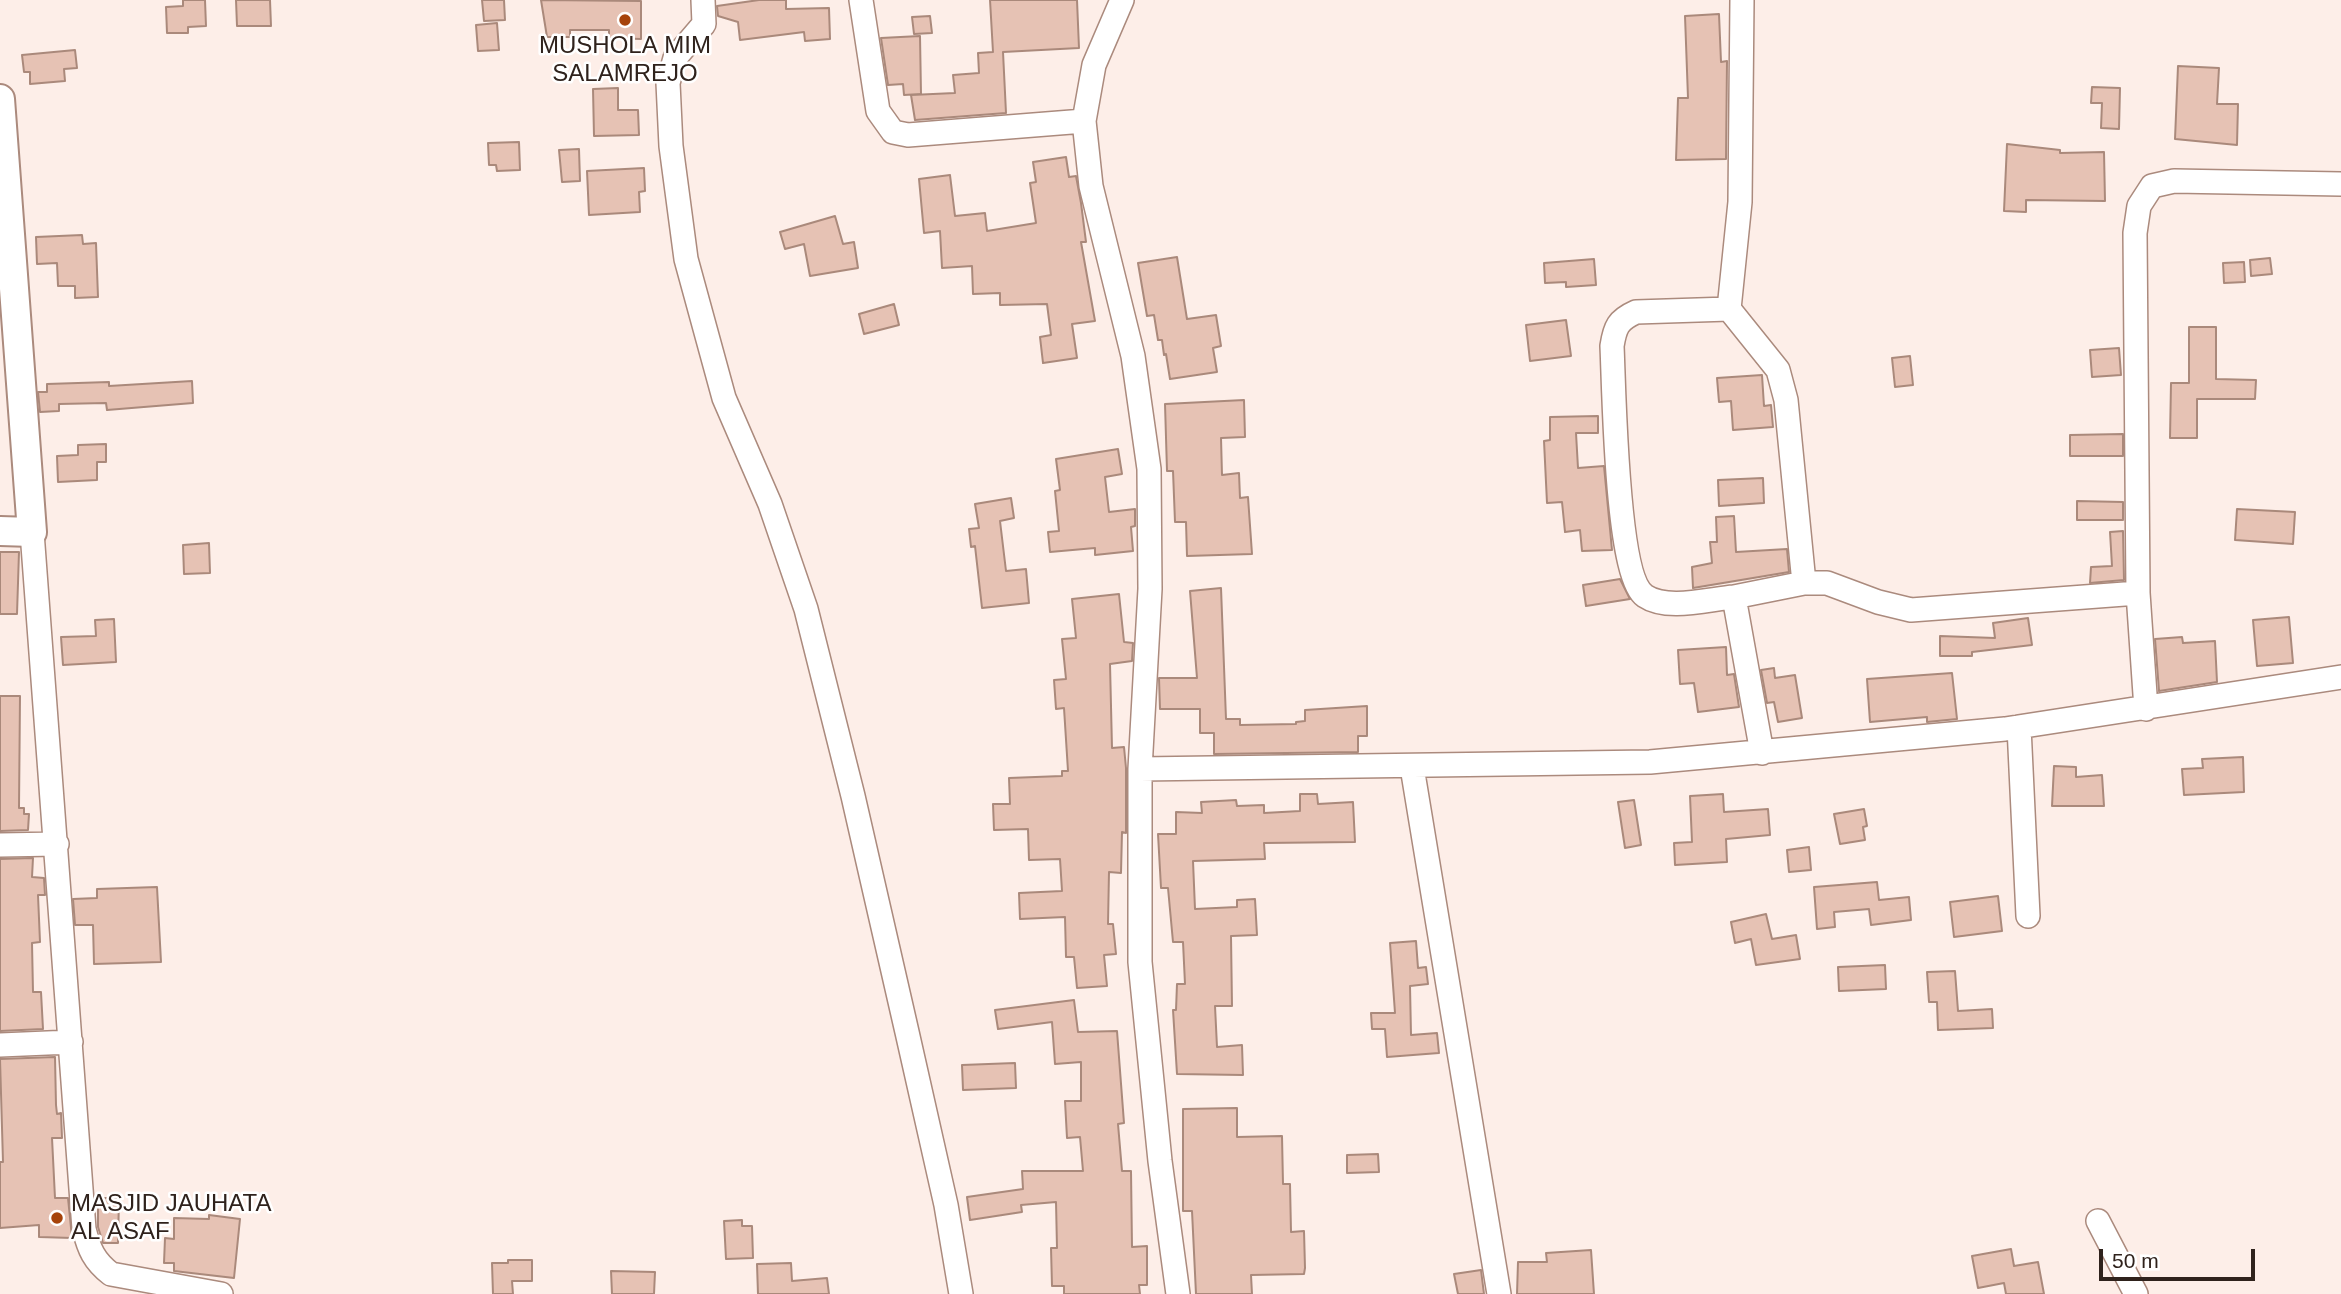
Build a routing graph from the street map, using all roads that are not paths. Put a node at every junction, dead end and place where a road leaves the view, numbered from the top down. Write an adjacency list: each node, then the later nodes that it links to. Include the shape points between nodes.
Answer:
1 (703, 0): 27 (street, via 704,24 675,58 668,83 686,259 724,398 790,555 806,609 907,1032)
2 (861, 0): 6 (street, via 878,111 893,132 908,135)
3 (1122, 0): 6 (street, via 1094,65)
4 (1742, 0): 8 (street, via 1740,202)
5 (0, 99): 10 (street)
6 (1084, 121): 19 (street, via 1091,186 1133,356 1149,469 1150,589)
7 (2341, 184): 12 (street, via 2174,181 2152,186 2139,206 2135,233)
8 (1729, 309): 11 (street, via 1779,370); 13 (street, via 1636,312 1615,328 1612,346 1625,538 1636,588 1647,598 1664,602)
9 (0, 531): 10 (street)
10 (32, 532): 20 (street)
11 (1804, 583): 12 (street, via 1827,583 1911,610); 13 (street)
12 (2138, 593): 15 (street)
13 (1734, 597): 17 (street)
14 (2341, 677): 15 (street)
15 (2146, 709): 16 (street)
16 (2019, 727): 17 (street); 22 (street)
17 (1762, 753): 18 (street, via 1650,762)
18 (1412, 767): 19 (street); 29 (street)
19 (1140, 769): 28 (street, via 1140,962)
20 (57, 844): 21 (street); 23 (street)
21 (0, 845)
22 (2028, 916)
23 (71, 1042): 24 (street); 26 (street, via 89,1249 111,1274)
24 (0, 1045)
25 (2098, 1221): 30 (street)
26 (221, 1294)
27 (961, 1294)
28 (1178, 1294)
29 (1499, 1294)
30 (2136, 1294)

